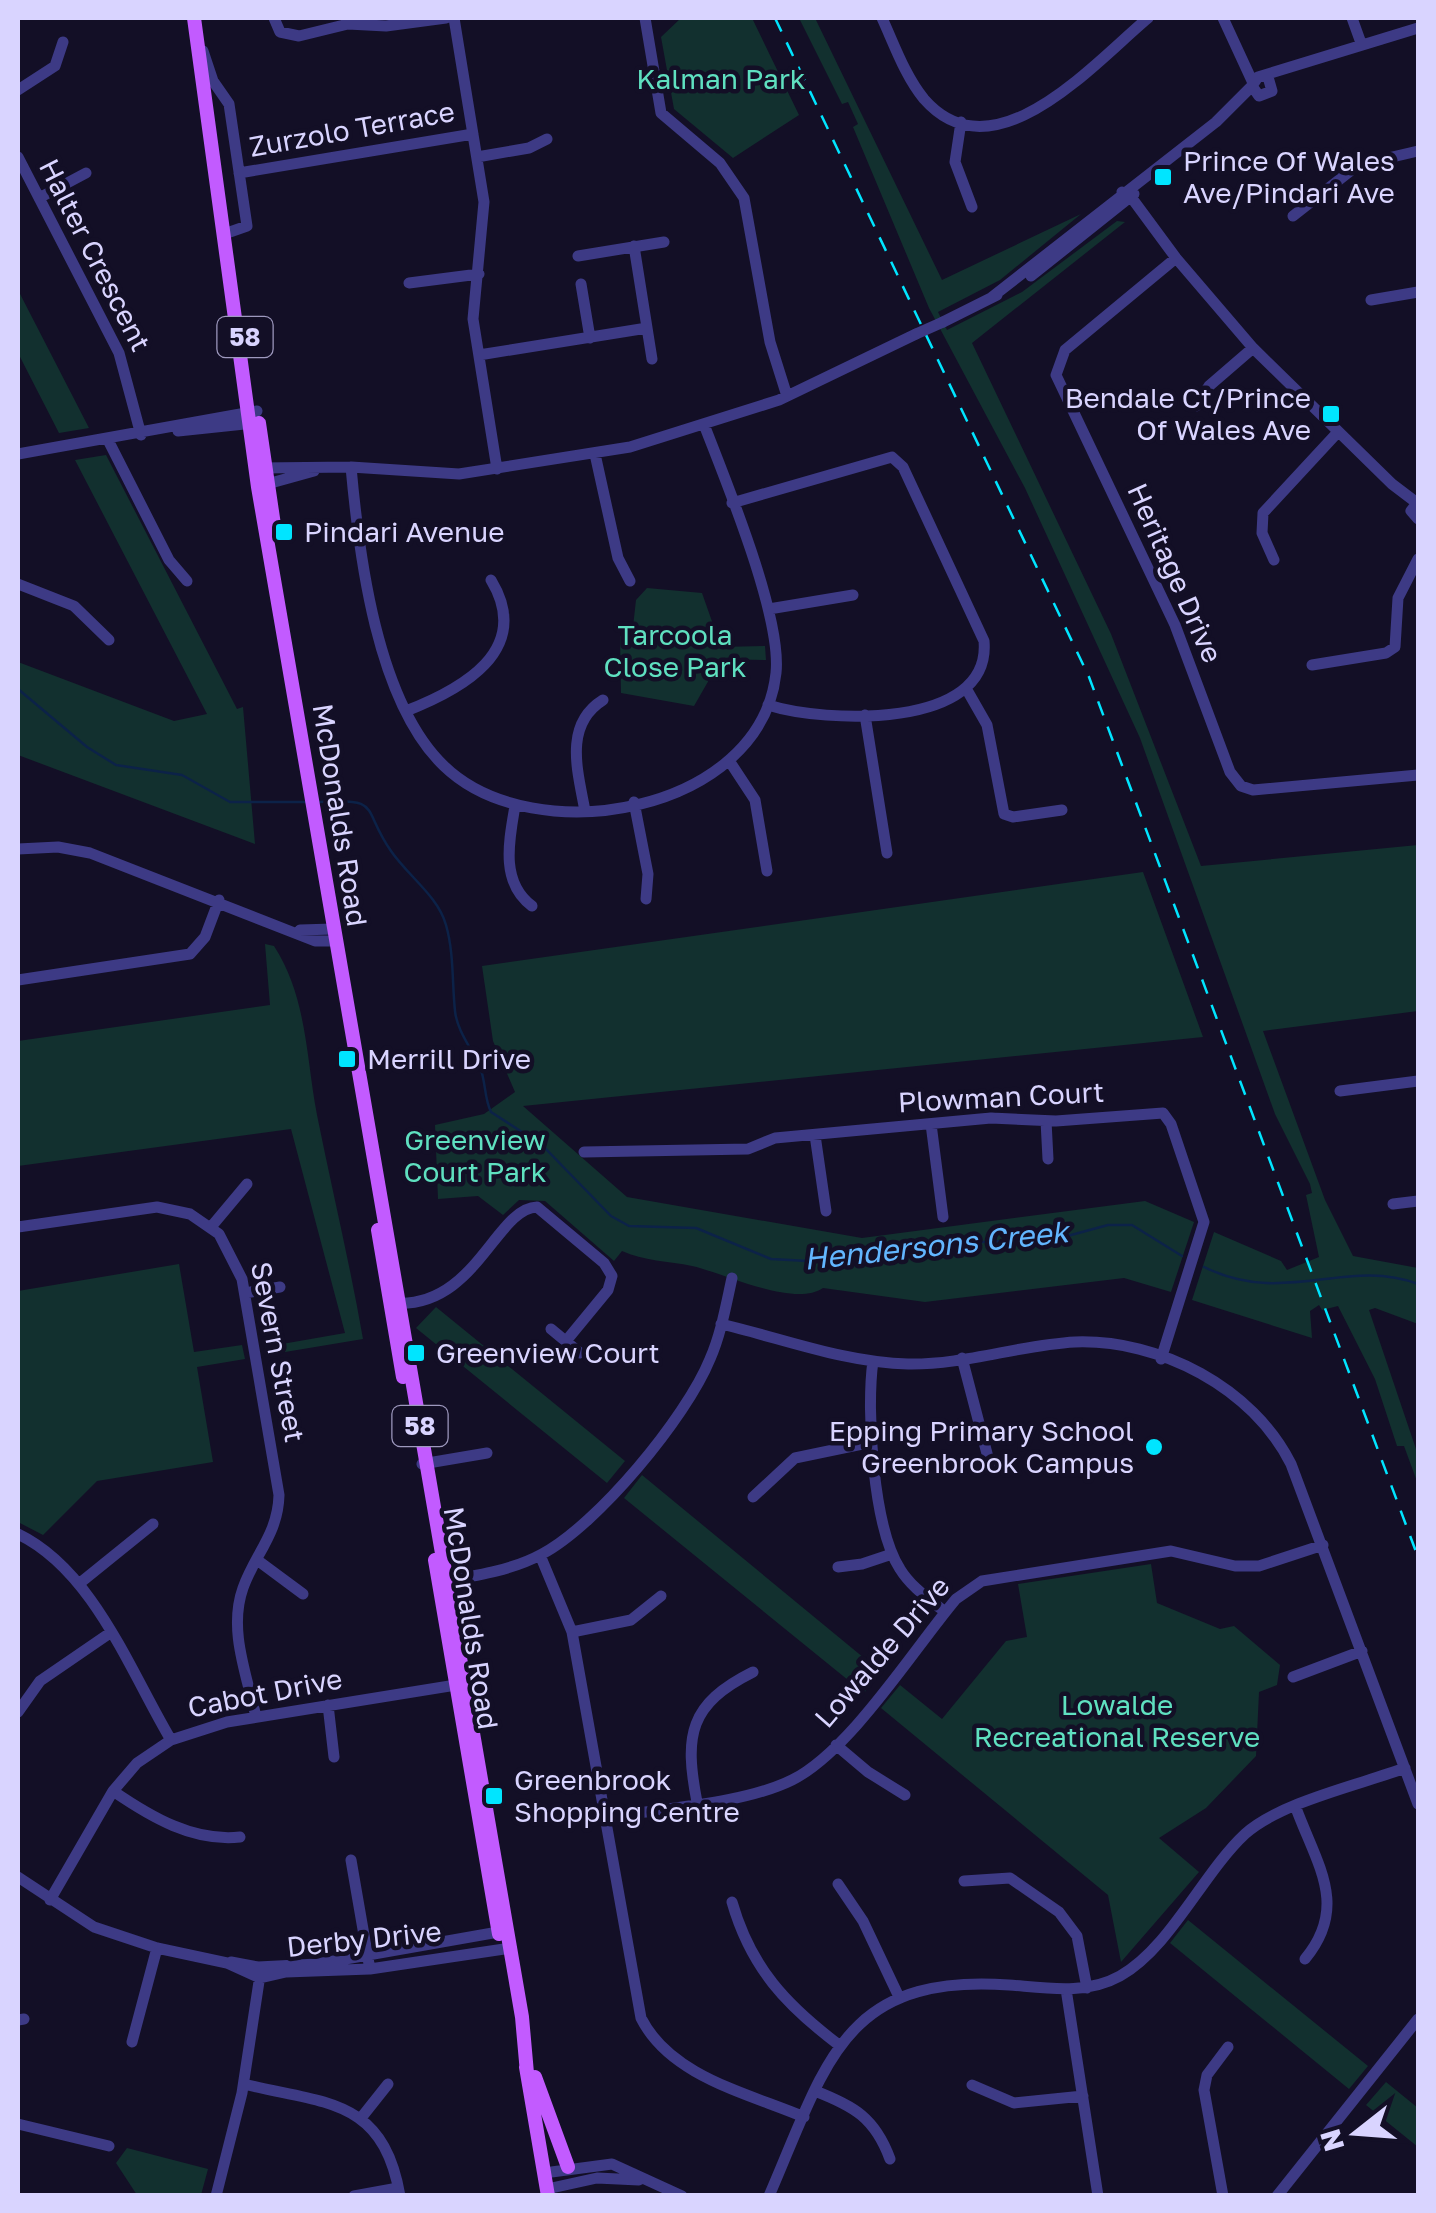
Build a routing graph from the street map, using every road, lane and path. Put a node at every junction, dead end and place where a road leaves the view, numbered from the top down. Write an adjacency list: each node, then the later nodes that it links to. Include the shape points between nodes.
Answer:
1 (274, 18): 2 (street, via 283,34 299,36 348,24)
2 (446, 18)
3 (454, 18): 16 (street)
4 (645, 18): 42 (street, via 661,113 720,164 748,208)
5 (882, 18): 15 (street, via 924,98)
6 (1148, 18): 15 (street, via 1028,116 998,126)
7 (1223, 18): 13 (street)
8 (1352, 18): 12 (street)
9 (195, 23): 22 (street, McDonalds Road, via 213,81 229,104); 27 (main road, McDonalds Road / 58)
10 (1418, 28): 12 (street)
11 (63, 42): 14 (street, via 55,66)
12 (1361, 43): 13 (street)
13 (1262, 84): 23 (street)
14 (18, 90)
15 (962, 122): 25 (street, via 955,162)
16 (473, 134): 20 (street); 22 (street, Zurzolo Terrace)
17 (546, 139): 20 (street)
18 (1418, 151): 26 (street, via 1358,164)
19 (18, 156): 24 (street, Halter Crescent)
20 (477, 157): 32 (street, via 485,213)
21 (86, 173): 24 (street)
22 (239, 173): 27 (street, McDonalds Road, via 247,226)
23 (1126, 197): 31 (street); 42 (street, bridge, via 992,297)
24 (39, 198): 47 (street, Halter Crescent, via 119,353)
25 (972, 207)
26 (1293, 216)
27 (227, 233): 44 (main road, McDonalds Road / 58)
28 (664, 242): 29 (street)
29 (634, 246): 30 (street); 37 (street)
30 (578, 256)
31 (1176, 258): 39 (street); 72 (street, Heritage Drive, via 1064,350 1056,375 1181,640 1230,772 1254,790)
32 (478, 274): 33 (street); 40 (street, via 473,318)
33 (409, 283)
34 (581, 284): 38 (street)
35 (1418, 292): 36 (street)
36 (1372, 300)
37 (647, 328): 38 (street); 41 (street)
38 (590, 338): 40 (street)
39 (1253, 348): 43 (street); 46 (street)
40 (479, 356): 52 (street)
41 (652, 359)
42 (783, 398): 45 (street)
43 (1196, 406)
44 (253, 418): 47 (street); 53 (main road, McDonalds Road / 58)
45 (704, 427): 50 (street); 54 (street)
46 (1338, 432): 55 (street); 57 (street, via 1262,513 1260,527)
47 (141, 435): 48 (street)
48 (108, 440): 49 (street); 59 (street, via 169,560)
49 (18, 454)
50 (595, 454): 52 (street); 60 (street, via 618,558)
51 (351, 467): 52 (street, via 440,474); 53 (street); 69 (street, via 362,575)
52 (498, 469)
53 (262, 477): 83 (main road, McDonalds Road / 58)
54 (732, 504): 63 (street); 66 (street, via 880,458 896,460 982,632 984,660)
55 (1416, 509)
56 (1418, 559): 65 (street, via 1398,598 1395,648)
57 (1274, 560)
58 (491, 580): 69 (street, via 502,615 490,658 466,685)
59 (187, 581)
60 (630, 582)
61 (18, 584): 64 (street, via 74,606)
62 (854, 595): 63 (street)
63 (769, 609): 68 (street, via 777,649)
64 (110, 640)
65 (1312, 666)
66 (967, 690): 70 (street, via 939,704); 75 (street, via 987,725 1004,814)
67 (602, 700): 76 (street, via 587,712 577,736)
68 (768, 705): 70 (street, via 820,718); 71 (street)
69 (406, 712): 74 (street, via 444,766)
70 (865, 715): 78 (street)
71 (730, 762): 73 (street, via 694,786); 79 (street, via 754,800)
72 (1418, 775)
73 (634, 802): 76 (street); 80 (street)
74 (515, 806): 76 (street); 82 (street, via 510,872)
75 (1062, 810)
76 (585, 811)
77 (18, 849): 81 (street, via 90,853)
78 (886, 853)
79 (767, 872)
80 (646, 898)
81 (219, 900): 83 (street, via 314,942); 84 (street)
82 (532, 906)
83 (334, 935): 104 (main road, McDonalds Road / 58)
84 (196, 951): 85 (street); 86 (street)
85 (204, 962)
86 (18, 980)
87 (1418, 1081): 88 (street)
88 (1340, 1091)
89 (1046, 1121): 90 (street, Plowman Court); 93 (street); 110 (street, Plowman Court, via 1154,1112 1172,1124 1204,1222)
90 (930, 1124): 91 (street, Plowman Court); 98 (street)
91 (815, 1135): 92 (street, Plowman Court, via 748,1149); 97 (street)
92 (584, 1152)
93 (1048, 1159)
94 (247, 1184): 100 (street)
95 (1418, 1201): 96 (street)
96 (1393, 1204)
97 (826, 1210)
98 (943, 1217)
99 (18, 1227): 100 (street, via 156,1206)
100 (211, 1227): 103 (street, Severn Street, via 234,1254)
101 (732, 1278): 105 (street)
102 (280, 1287): 103 (street)
103 (245, 1293): 122 (street, Severn Street, via 279,1496 274,1528)
104 (396, 1301): 107 (street, via 431,1296 464,1278 521,1211 538,1207 612,1276); 114 (main road, McDonalds Road / 58)
105 (721, 1324): 111 (street); 121 (street, via 702,1376 672,1421 595,1515)
106 (551, 1329): 107 (street)
107 (566, 1341): 108 (street)
108 (580, 1353)
109 (962, 1358): 110 (street, via 1077,1342); 111 (street); 115 (street)
110 (1161, 1359): 119 (street, via 1223,1386 1266,1424 1292,1464)
111 (873, 1361): 112 (street)
112 (872, 1442): 116 (street, via 795,1458); 120 (street)
113 (487, 1453): 114 (street)
114 (423, 1464): 124 (main road, McDonalds Road / 58)
115 (990, 1465)
116 (753, 1497)
117 (153, 1524): 125 (street)
118 (18, 1534): 125 (street)
119 (1323, 1546): 128 (street, Lowalde Drive, via 1259,1566 1171,1551 1007,1575 973,1586); 131 (street)
120 (892, 1554): 123 (street); 128 (street, via 911,1583)
121 (540, 1555): 124 (street); 129 (street)
122 (257, 1560): 126 (street); 137 (street, Severn Street, via 238,1610)
123 (838, 1566)
124 (444, 1581): 134 (main road, McDonalds Road / 58)
125 (80, 1583): 130 (street)
126 (303, 1594)
127 (661, 1596): 129 (street, via 631,1620)
128 (945, 1612): 139 (street, Lowalde Drive)
129 (572, 1632): 147 (street)
130 (110, 1633): 136 (street, via 40,1681); 138 (street)
131 (1362, 1651): 133 (street); 141 (street)
132 (753, 1672): 144 (street, via 712,1697 694,1725)
133 (1293, 1676)
134 (459, 1683): 135 (street, Cabot Drive); 155 (main road, McDonalds Road / 58)
135 (328, 1704): 137 (street, Cabot Drive); 140 (street)
136 (18, 1712)
137 (253, 1718): 138 (street, Cabot Drive)
138 (169, 1741): 142 (street, Cabot Drive)
139 (836, 1745): 143 (street); 144 (street, Lowalde Drive, via 788,1782)
140 (334, 1757)
141 (1405, 1768): 145 (street); 146 (street)
142 (113, 1791): 148 (street, via 187,1831); 153 (street, Cabot Drive)
143 (905, 1795)
144 (697, 1802): 147 (street, Lowalde Drive)
145 (1418, 1804)
146 (1296, 1808): 158 (street, via 1330,1912); 161 (street, via 1241,1838 1131,1969)
147 (604, 1818): 175 (street, via 635,1996 647,2029 680,2063)
148 (240, 1837)
149 (352, 1860): 159 (street)
150 (18, 1877): 153 (street, Derby Drive)
151 (964, 1881): 161 (street, via 1010,1878 1060,1912 1077,1936)
152 (838, 1884): 163 (street)
153 (48, 1898): 156 (street, Derby Drive)
154 (732, 1902): 167 (street, via 767,1980 796,2013)
155 (503, 1932): 157 (main road, McDonalds Road / 58); 159 (street, Derby Drive)
156 (157, 1948): 160 (street, Derby Drive); 165 (street)
157 (506, 1948): 159 (street, Derby Drive); 166 (main road, McDonalds Road / 58); 169 (main road, McDonalds Road / 58)
158 (1305, 1959)
159 (369, 1963): 160 (street, Derby Drive)
160 (258, 1974): 172 (street)
161 (1086, 1988): 162 (street)
162 (1066, 1989): 163 (street, via 968,1982); 174 (street)
163 (899, 1997): 167 (street, via 862,2020)
164 (1418, 2019): 185 (street)
165 (132, 2042)
166 (525, 2043): 169 (main road, McDonalds Road / 58); 180 (main road)
167 (840, 2045): 173 (street)
168 (1228, 2048): 191 (street, via 1204,2090)
169 (527, 2073): 181 (main road, McDonalds Road / 58)
170 (388, 2084): 176 (street)
171 (972, 2085): 174 (street, via 1014,2102)
172 (243, 2088): 176 (street, via 329,2101); 186 (street)
173 (815, 2091): 175 (street); 179 (street, via 866,2115)
174 (1083, 2096): 190 (street)
175 (804, 2117): 189 (street)
176 (361, 2118): 183 (street, via 384,2144)
177 (18, 2124): 178 (street)
178 (109, 2146)
179 (890, 2158)
180 (568, 2167): 181 (street); 182 (street, via 612,2164)
181 (544, 2172): 184 (main road, McDonalds Road / 58)
182 (653, 2183): 184 (street, via 612,2177); 188 (street)
183 (399, 2192): 187 (street)
184 (548, 2192)
185 (1282, 2194)
186 (216, 2196)
187 (354, 2196)
188 (682, 2196)
189 (770, 2196)
190 (1098, 2196)
191 (1224, 2196)

